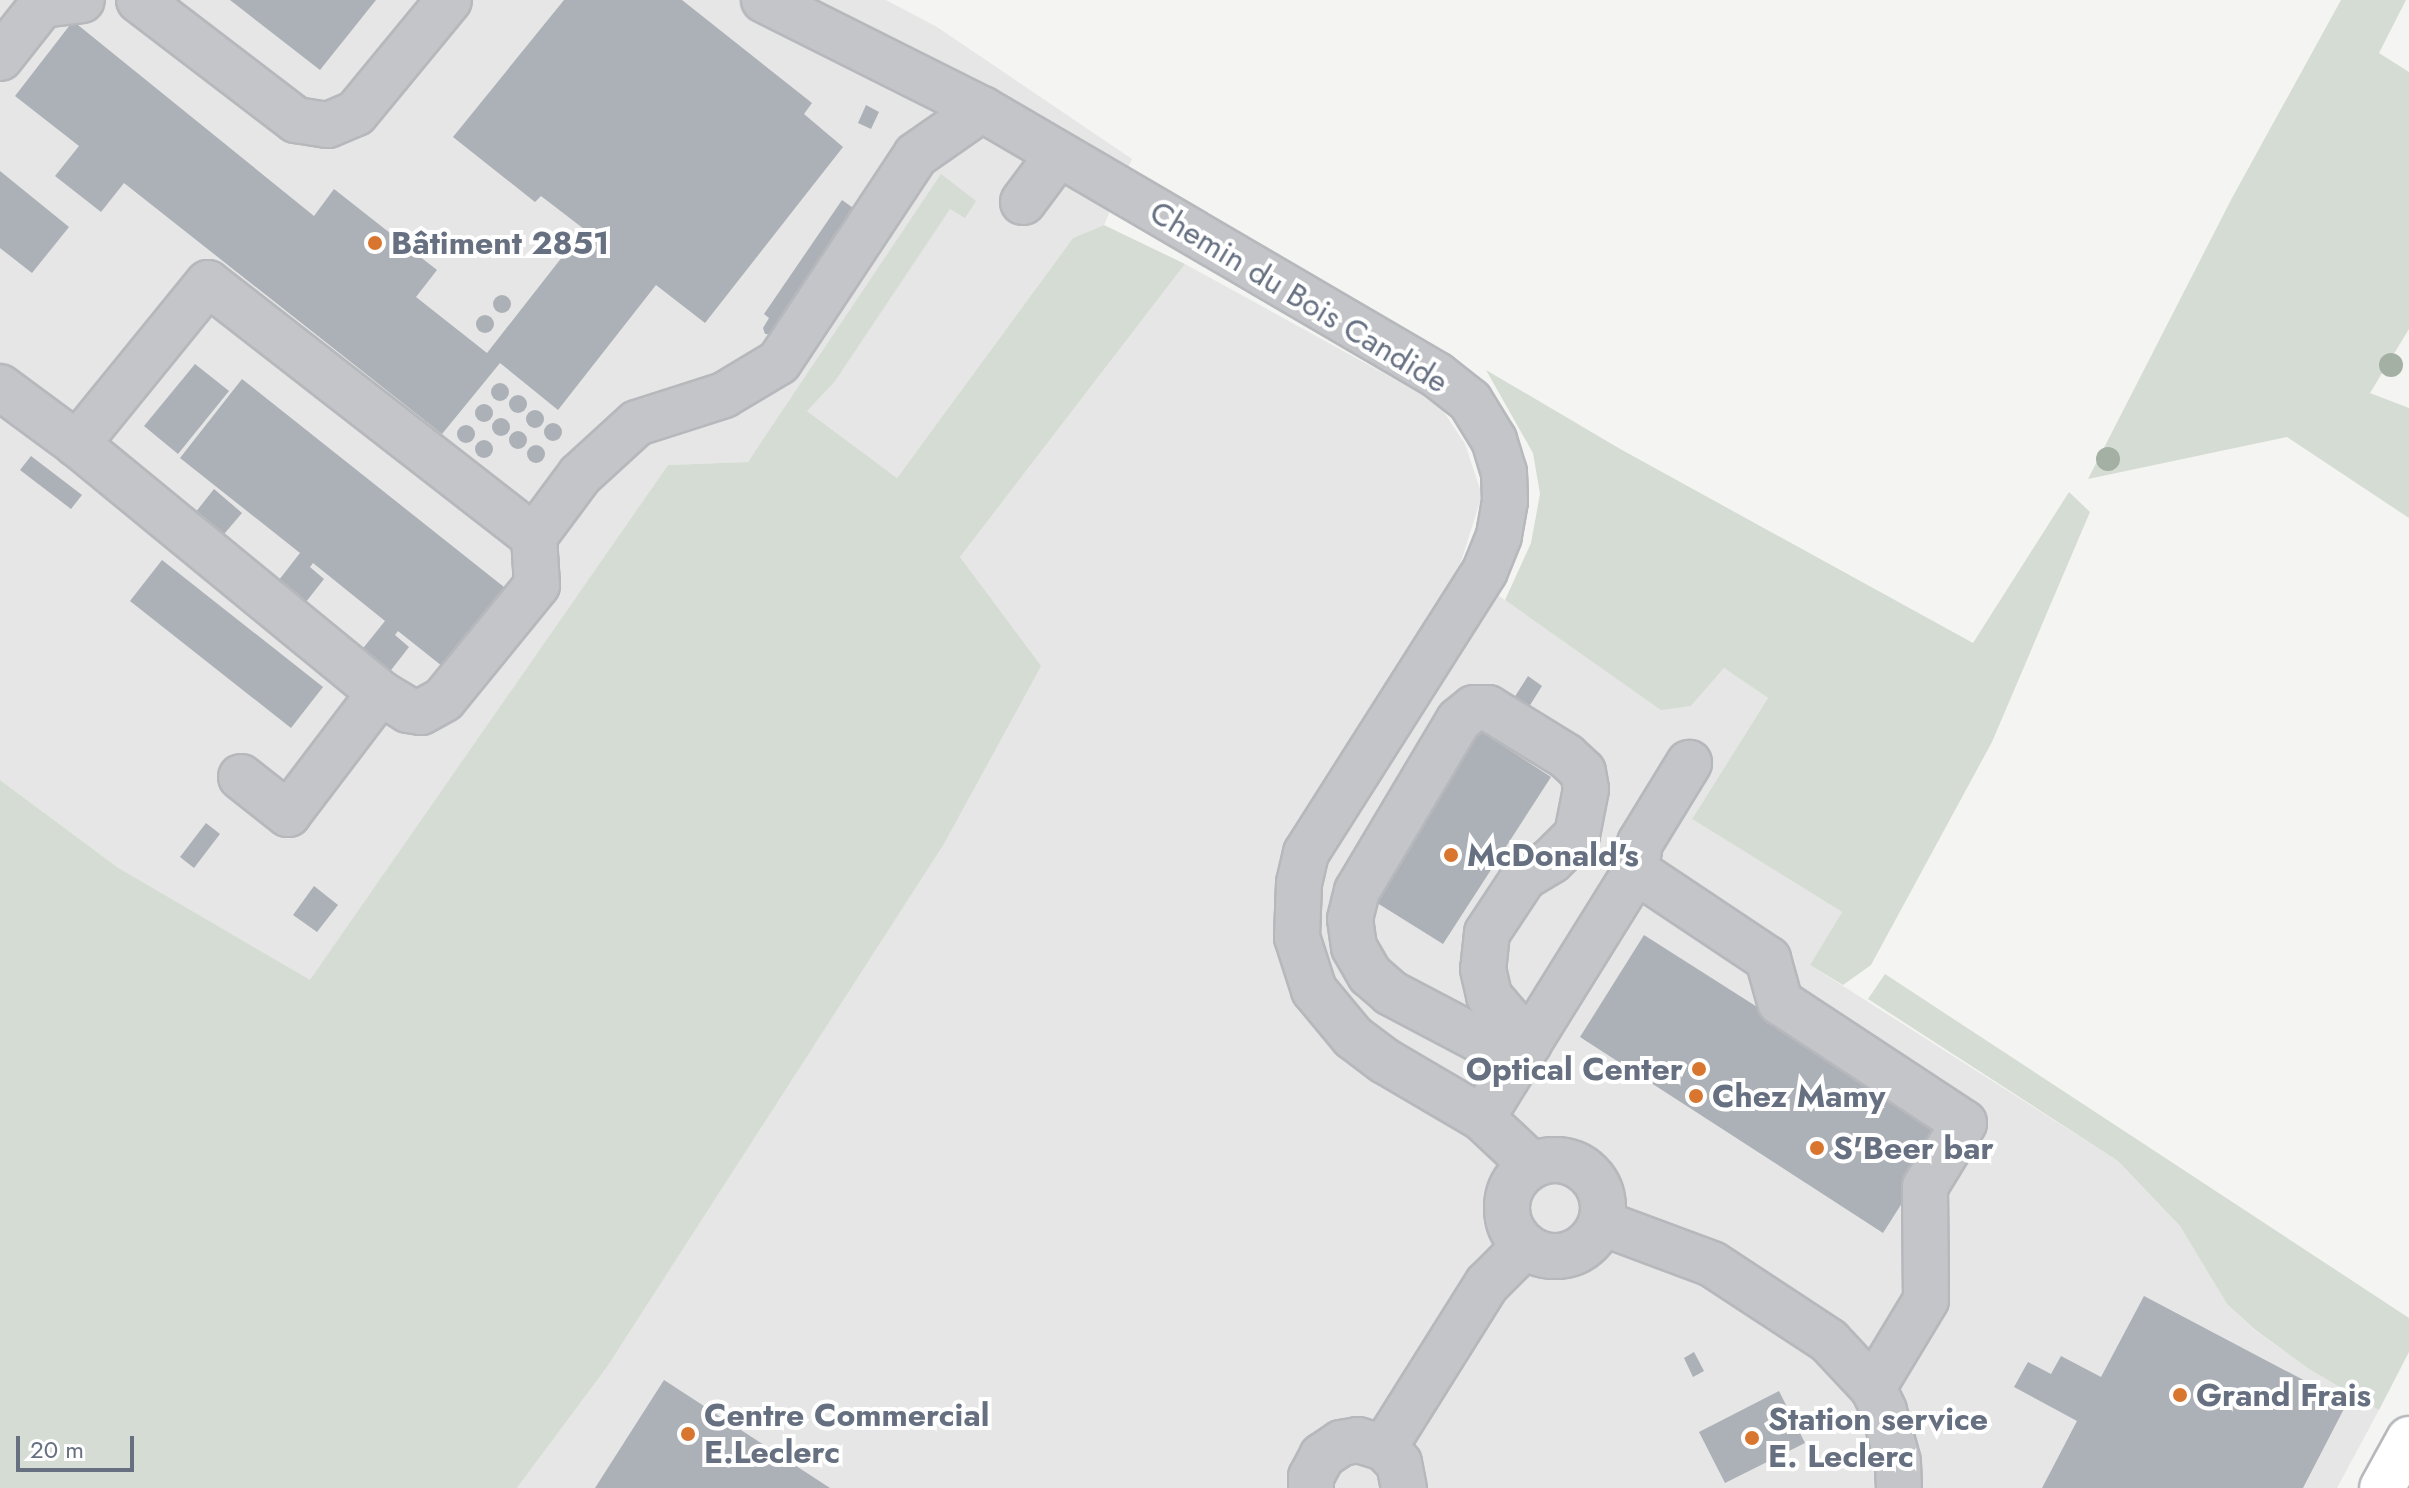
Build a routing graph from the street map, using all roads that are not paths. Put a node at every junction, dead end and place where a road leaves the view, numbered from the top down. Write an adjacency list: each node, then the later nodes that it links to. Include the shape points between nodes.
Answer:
1 (82, 0): 5 (street, via 42,5)
2 (139, 0): 3 (street, via 296,120 328,125 356,113)
3 (449, 0)
4 (764, 0): 6 (street, Chemin du Bois Candide)
5 (0, 58)
6 (982, 109): 7 (street, Chemin du Bois Candide); 11 (street, via 916,155 779,362 724,395 637,423 580,475)
7 (1058, 155): 8 (street); 17 (street, Chemin du Bois Candide, via 1437,375 1470,401 1494,440 1504,472 1505,501 1485,571 1306,853 1297,910 1305,967 1333,1016 1385,1061)
8 (1023, 202)
9 (0, 387): 10 (street)
10 (77, 444): 11 (street, via 208,283); 12 (street)
11 (534, 537): 12 (street, via 537,585 444,699 421,712)
12 (380, 693): 14 (street, via 288,814)
13 (1689, 763): 15 (street, via 1640,843)
14 (241, 777)
15 (1636, 871): 16 (street); 21 (street, via 1768,959 1780,1002 1964,1123 1925,1187 1926,1300)
16 (1523, 1052): 16 (street, via 1489,996 1483,969 1487,933 1524,877 1551,861 1577,835 1585,800 1583,772 1488,708 1474,708 1459,720 1357,891 1350,919 1354,947 1370,975 1391,993); 17 (street)
17 (1482, 1118): 18 (street, Chemin du Bois Candide)
18 (1532, 1165): 19 (street, via 1547,1160 1579,1165 1592,1176 1602,1198); 20 (street, via 1518,1176 1507,1205 1508,1221)
19 (1602, 1223): 20 (street, via 1595,1237 1570,1254 1539,1253); 21 (street, via 1712,1264 1829,1341)
20 (1525, 1246): 23 (street, via 1487,1284)
21 (1873, 1388): 26 (street, via 1891,1432)
22 (2409, 1439): 27 (main road)
23 (1384, 1448): 24 (street, via 1358,1440 1331,1448 1317,1463); 25 (street, via 1399,1463)
24 (1311, 1488)
25 (1404, 1488)
26 (1899, 1488)
27 (2382, 1488)

